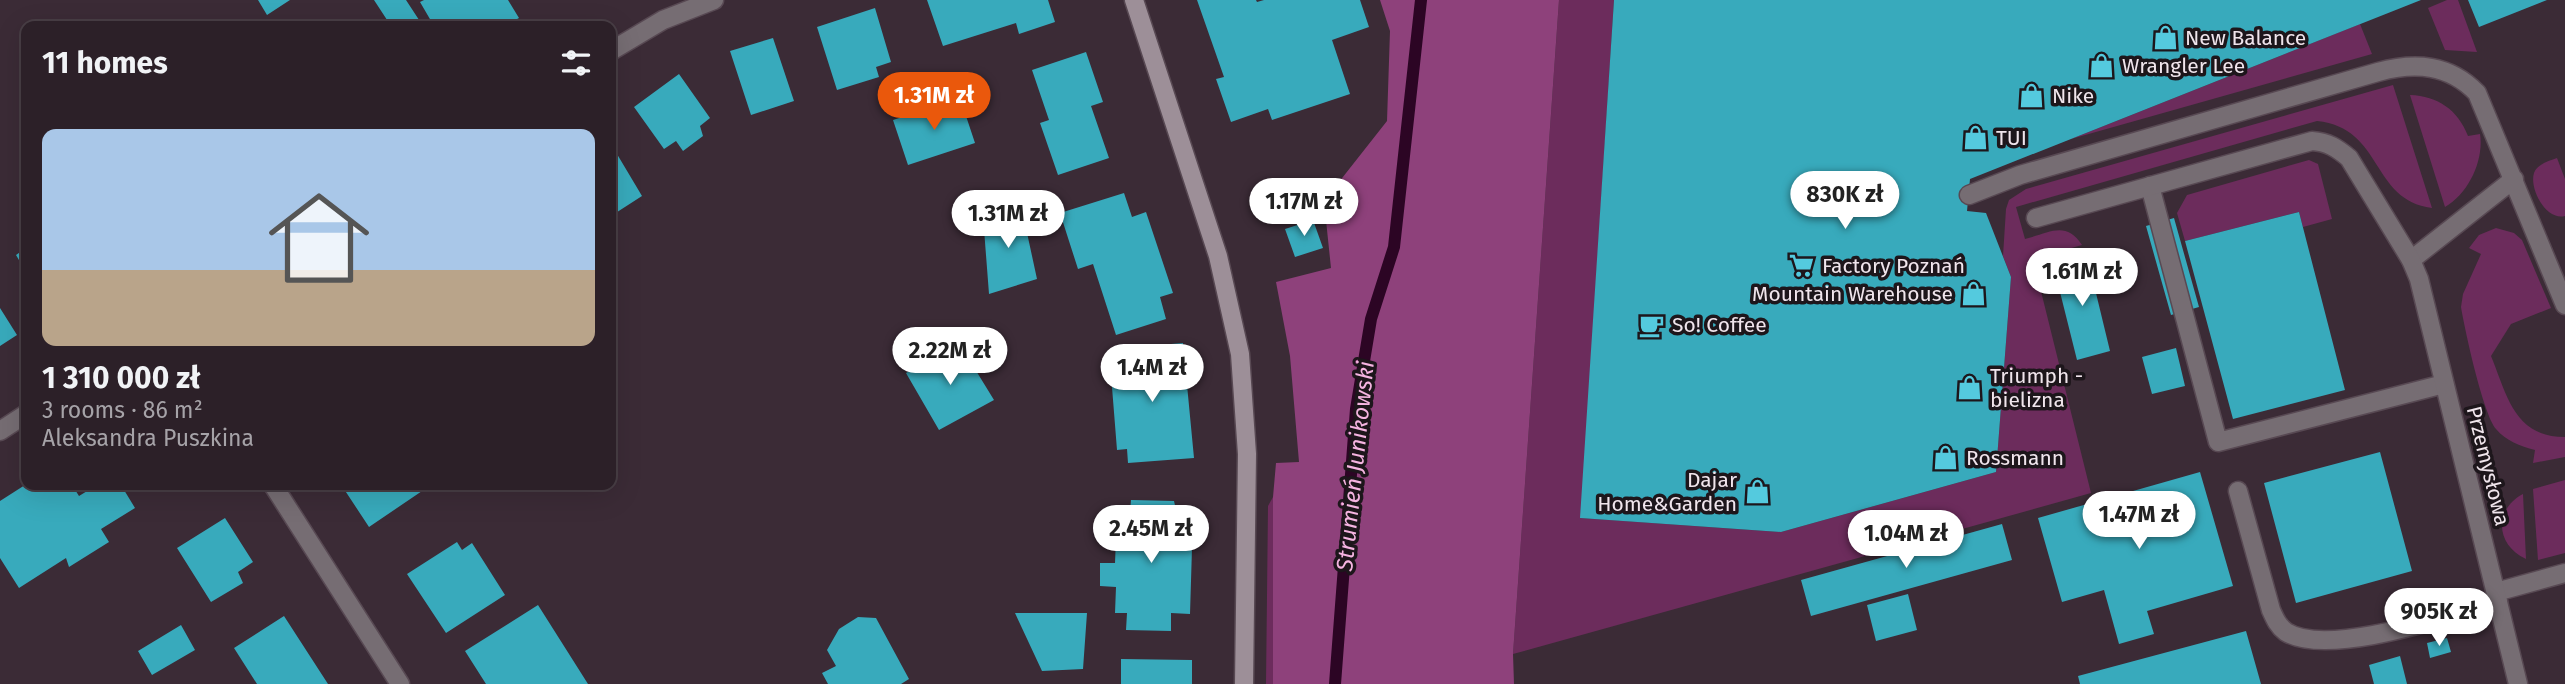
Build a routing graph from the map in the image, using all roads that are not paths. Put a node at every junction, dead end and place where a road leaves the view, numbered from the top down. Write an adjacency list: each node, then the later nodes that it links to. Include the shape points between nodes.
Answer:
1 (714, 0): 3 (street, via 663,20)
2 (1134, 0): 18 (street, via 1218,256 1240,354 1247,454)
3 (616, 48)
4 (2514, 179): 6 (street, via 2477,93 2447,72 2411,65 2020,175); 8 (street); 9 (street)
5 (2150, 186): 7 (street); 8 (street, Przemysłowa, via 2298,144 2325,142 2355,166); 10 (street, via 2218,442)
6 (1969, 195)
7 (2036, 218)
8 (2411, 260): 10 (street, Przemysłowa)
9 (2565, 305)
10 (2444, 384): 16 (street, Przemysłowa)
11 (21, 417): 12 (street)
12 (0, 430)
13 (276, 490): 17 (street)
14 (2238, 491): 16 (street, via 2277,624 2301,638 2337,640 2369,635)
15 (2565, 573): 16 (street)
16 (2497, 597): 19 (street, Przemysłowa)
17 (400, 684)
18 (1244, 684)
19 (2518, 684)

